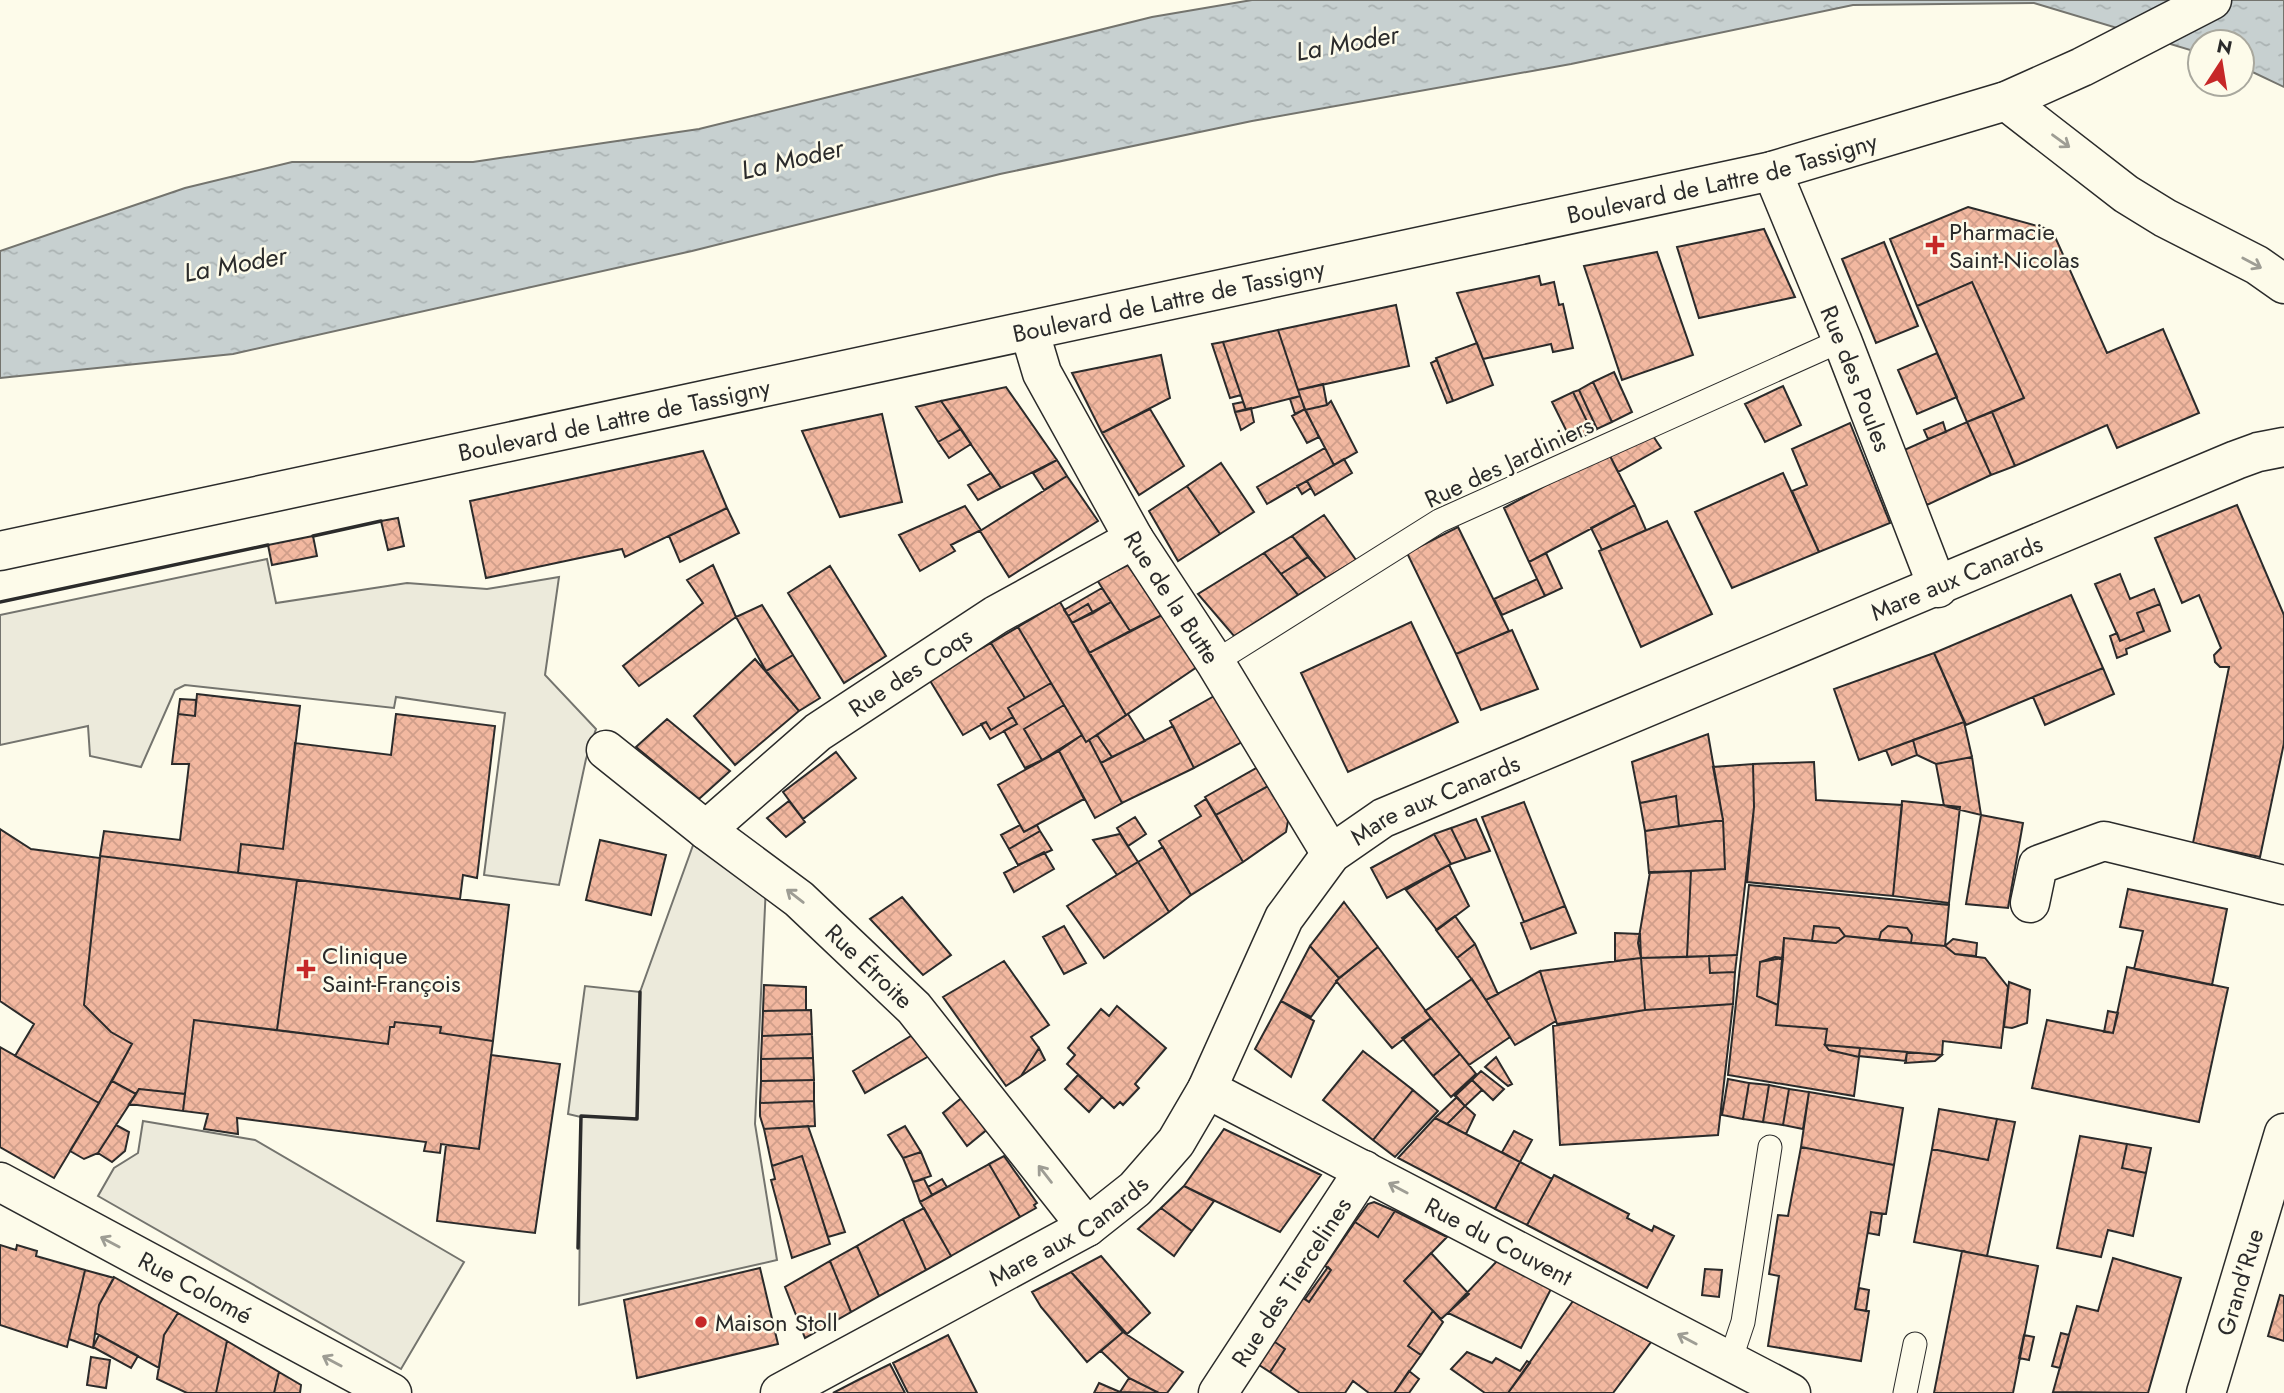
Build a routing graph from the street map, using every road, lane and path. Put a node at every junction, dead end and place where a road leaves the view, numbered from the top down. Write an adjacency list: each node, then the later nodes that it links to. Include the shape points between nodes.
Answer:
1 (2213, 0): 2 (street, Boulevard de Lattre de Tassigny)
2 (2006, 101): 3 (street, Boulevard de Lattre de Tassigny); 4 (street, one-way to 4, via 2126,194 2258,265)
3 (1772, 171): 5 (street, Boulevard de Lattre de Tassigny); 6 (street, Rue des Poules)
4 (2284, 284)
5 (1030, 332): 8 (street, Rue de la Butte, via 1042,373); 9 (street, Boulevard de Lattre de Tassigny)
6 (1842, 340): 10 (street, Rue des Poules); 11 (lane, Rue des Jardiniers, via 1439,521)
7 (2284, 447): 10 (street, Mare aux Canards, via 2236,460)
8 (1134, 539): 11 (street, Rue de la Butte); 13 (street, Rue des Coqs, via 996,615 818,732)
9 (0, 551)
10 (1938, 588): 14 (street, Mare aux Canards, via 1383,818)
11 (1215, 662): 14 (street, Rue de la Butte)
12 (606, 750): 13 (street, Rue Étroite)
13 (706, 830): 22 (street, Rue Étroite, one-way to 13, via 914,1008 799,899)
14 (1331, 854): 17 (street, Mare aux Canards, via 1284,918)
15 (2284, 885): 16 (street, via 2104,841 2038,865)
16 (2030, 903)
17 (1207, 1089): 20 (street, Rue du Couvent); 22 (street, Mare aux Canards, via 1176,1142 1152,1170)
18 (2284, 1133): 30 (street, Grand'Rue)
19 (1770, 1147): 24 (lane, via 1743,1322)
20 (1364, 1170): 24 (street, Rue du Couvent, one-way to 20); 25 (street, Rue des Tiercelines)
21 (0, 1182): 26 (street, Rue Colomé, one-way to 21)
22 (1087, 1227): 27 (street, Mare aux Canards)
23 (1915, 1344): 29 (lane)
24 (1730, 1362): 28 (street, Rue du Couvent)
25 (1224, 1391)
26 (392, 1393)
27 (780, 1393)
28 (1791, 1393)
29 (1905, 1393)
30 (2206, 1393)

